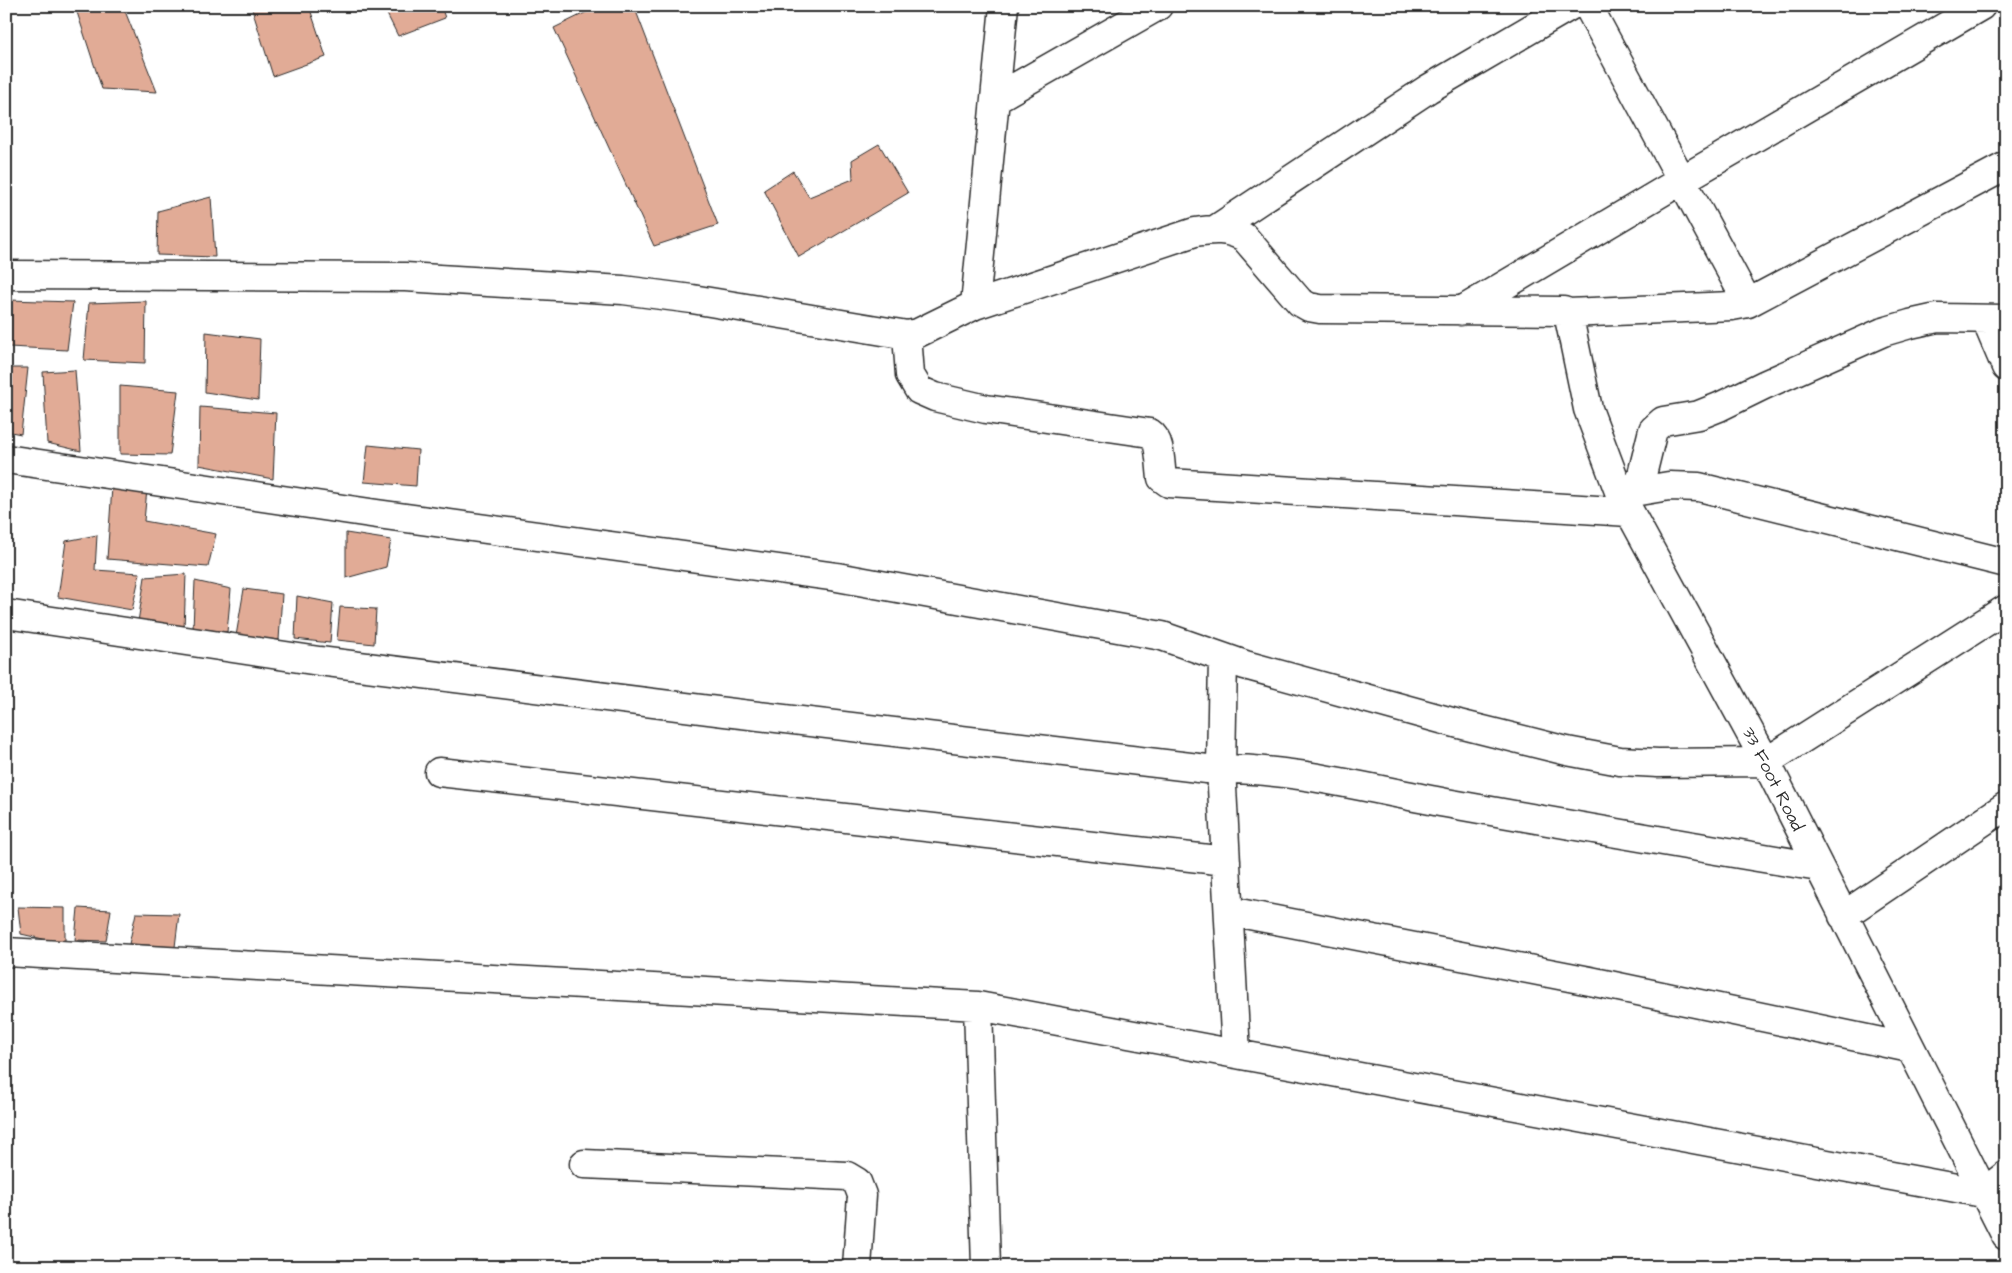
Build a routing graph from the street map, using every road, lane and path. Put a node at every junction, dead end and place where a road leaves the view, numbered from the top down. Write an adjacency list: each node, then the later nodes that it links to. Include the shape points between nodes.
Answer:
1 (1004, 6): 6 (street)
2 (1158, 6): 6 (street)
3 (1570, 6): 9 (street, via 1428,89)
4 (1588, 6): 8 (street)
5 (1981, 6): 8 (street)
6 (995, 99): 12 (street)
7 (2006, 166): 11 (street)
8 (1682, 180): 11 (street); 13 (street)
9 (1218, 228): 12 (street, via 1195,232); 13 (street, via 1244,237 1300,302 1309,307)
10 (6, 275): 16 (street, via 405,277 623,290)
11 (1748, 303): 14 (street)
12 (975, 305): 16 (street, via 918,333)
13 (1461, 310): 14 (street)
14 (1568, 313): 19 (street, 33 Foot Road, via 1588,409)
15 (1996, 319): 17 (street); 19 (street, via 1937,318 1883,332 1719,407 1699,415 1663,421 1653,430)
16 (907, 335): 19 (street, via 910,375 919,390 935,397 986,408 1150,433 1157,441 1162,478 1168,483)
17 (2006, 367)
18 (6, 459): 23 (street, via 837,577 1162,636)
19 (1629, 499): 20 (street, via 1669,486 1699,488); 24 (street, 33 Foot Road)
20 (2006, 563)
21 (2006, 609): 24 (street)
22 (6, 614): 25 (street, via 320,661 725,712 1198,768)
23 (1223, 658): 24 (street, via 1567,751 1620,761); 25 (street)
24 (1766, 762): 29 (street, 33 Foot Road)
25 (1222, 768): 28 (street); 29 (street, via 1307,777)
26 (439, 772): 28 (street)
27 (2006, 806): 31 (street)
28 (1226, 861): 30 (street)
29 (1819, 868): 31 (street, 33 Foot Road)
30 (1229, 911): 34 (street, via 1590,981); 35 (street)
31 (1843, 916): 34 (street, 33 Foot Road)
32 (6, 952): 33 (street)
33 (978, 1006): 35 (street); 41 (street)
34 (1910, 1048): 38 (street, 33 Foot Road)
35 (1236, 1054): 38 (street)
36 (584, 1164): 40 (street, via 847,1176 856,1182 862,1195)
37 (2006, 1174): 38 (street)
38 (1983, 1193): 39 (street, 33 Foot Road)
39 (2006, 1236)
40 (857, 1267)
41 (986, 1267)

